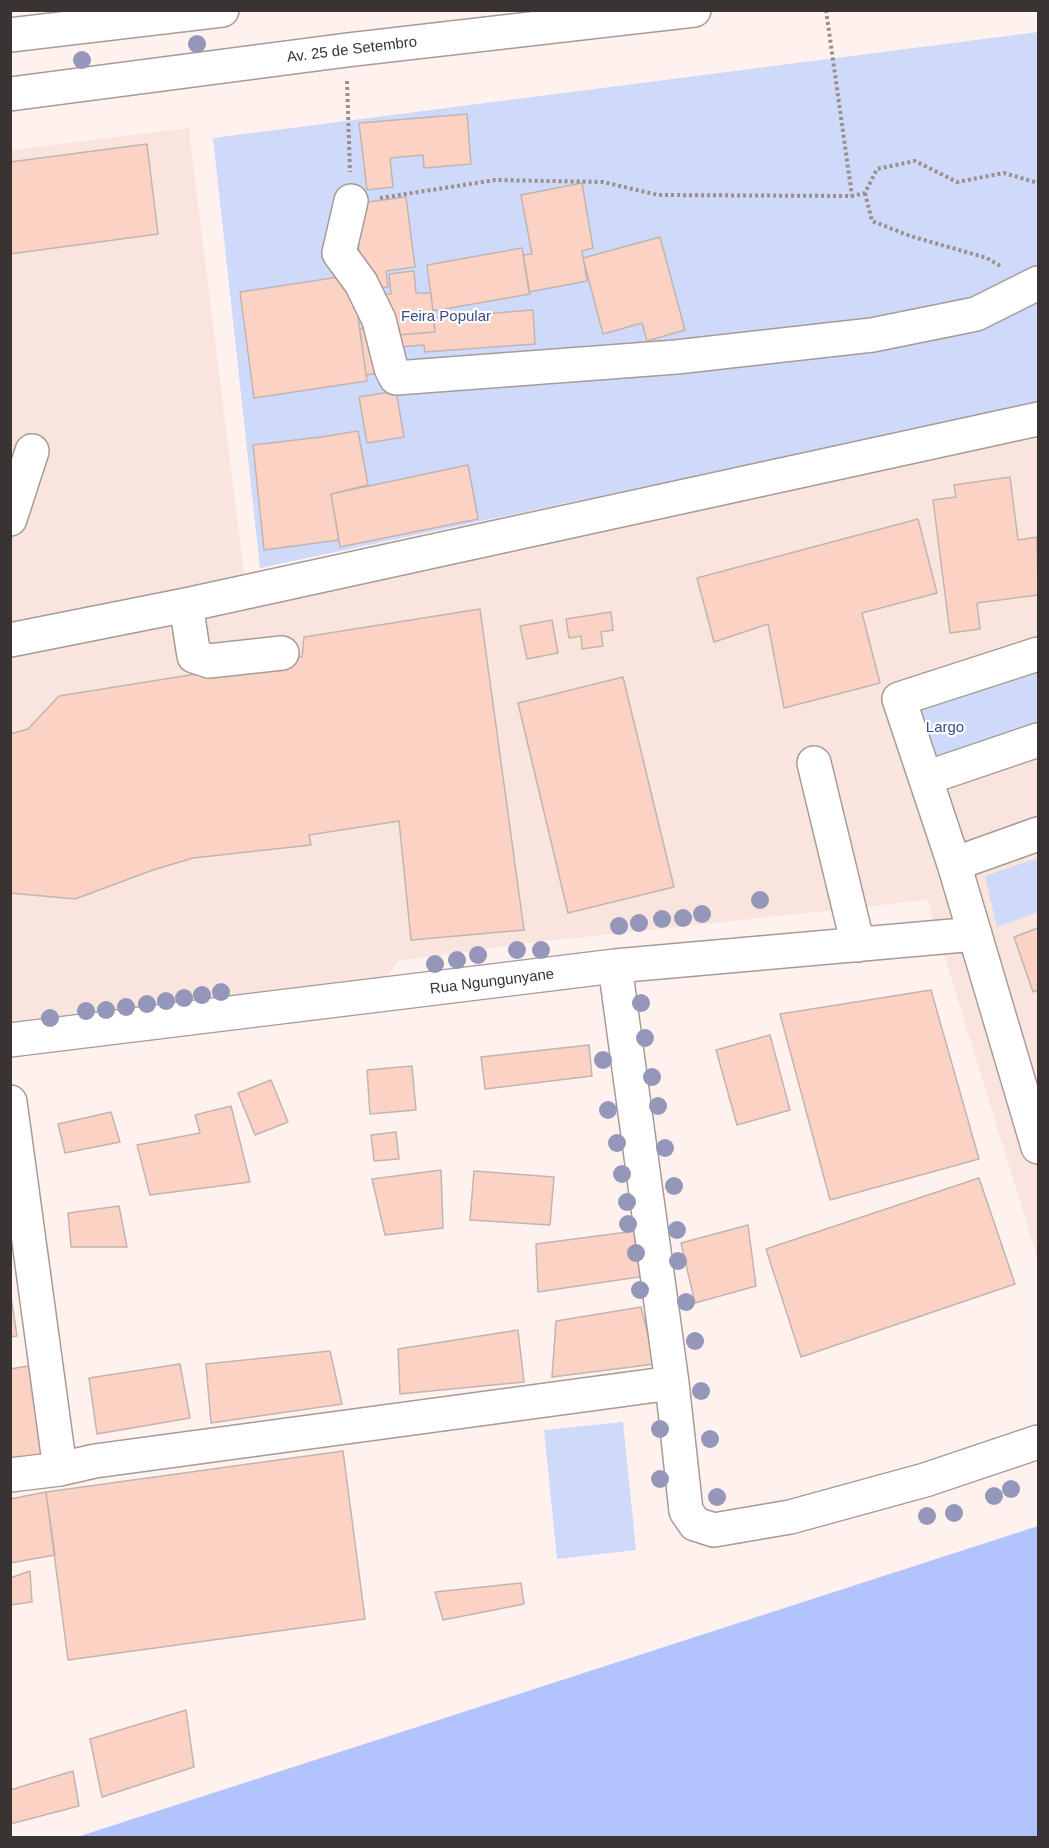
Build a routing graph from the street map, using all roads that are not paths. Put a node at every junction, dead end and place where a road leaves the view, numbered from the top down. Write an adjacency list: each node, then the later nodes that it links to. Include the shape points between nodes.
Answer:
1 (222, 10): 3 (street)
2 (694, 10): 6 (street, Av. 25 de Setembro)
3 (160, 14): 4 (street)
4 (46, 21): 5 (street)
5 (10, 35)
6 (10, 94)
7 (351, 201): 8 (street, via 339,253 361,283 378,320 396,378 676,357 872,335 976,314)
8 (1035, 284)
9 (1038, 419): 12 (street)
10 (32, 451): 11 (street)
11 (10, 519)
12 (186, 605): 13 (street); 14 (street, via 194,656 209,661)
13 (10, 640)
14 (282, 653)
15 (1038, 654): 18 (street, via 899,699)
16 (1038, 740): 18 (street)
17 (814, 763): 22 (street)
18 (926, 778): 20 (street)
19 (1038, 834): 20 (street)
20 (954, 864): 21 (street)
21 (975, 934): 22 (street, Rua Ngungunyane); 26 (street)
22 (858, 945): 23 (street, Rua Ngungunyane)
23 (615, 966): 24 (street, Rua Ngungunyane); 27 (street)
24 (10, 1040)
25 (10, 1102): 29 (street)
26 (1038, 1147)
27 (672, 1383): 28 (street, via 686,1511 695,1524 714,1530 790,1517 925,1480); 29 (street, via 95,1461)
28 (1038, 1442)
29 (60, 1469): 30 (street)
30 (10, 1475)

